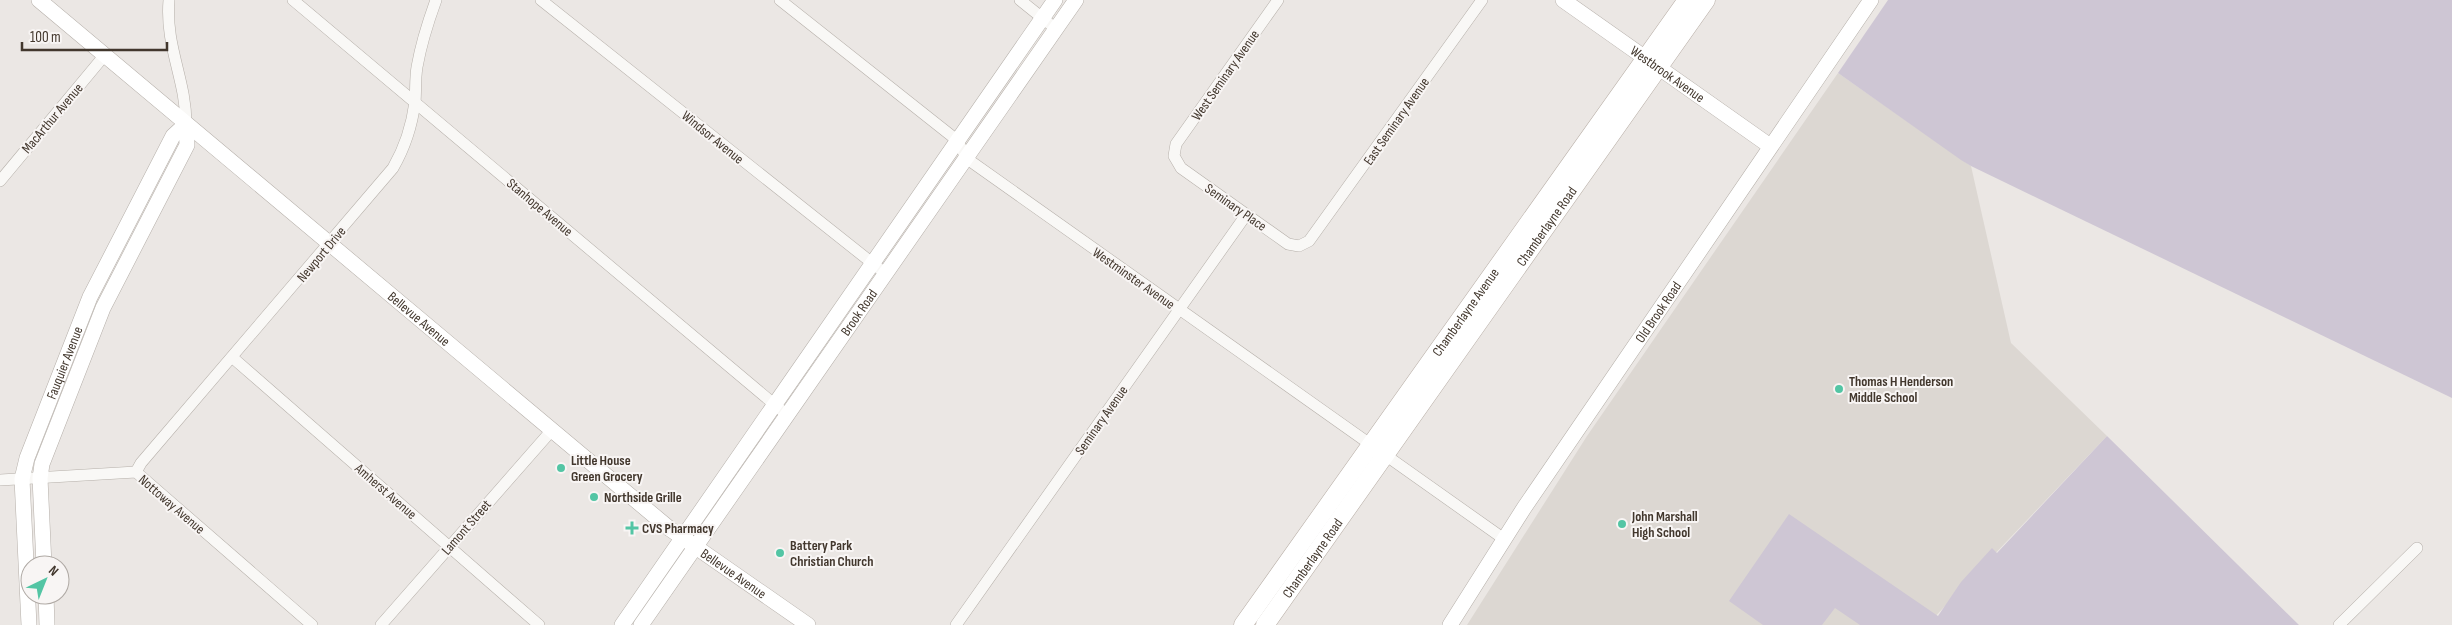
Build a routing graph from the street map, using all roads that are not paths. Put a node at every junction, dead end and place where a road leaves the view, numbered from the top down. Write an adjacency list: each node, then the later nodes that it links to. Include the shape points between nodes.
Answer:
1 (39, 0): 18 (street, Bellevue Avenue)
2 (169, 0): 21 (street, Fauquier Avenue, via 169,35 185,95)
3 (293, 0): 20 (street, Stanhope Avenue)
4 (436, 0): 20 (street, Newport Drive, via 417,69)
5 (541, 0): 30 (street, Windsor Avenue)
6 (780, 0): 22 (street, Westminster Avenue)
7 (1020, 0): 16 (street)
8 (1055, 0): 16 (street, Brook Road)
9 (1076, 0): 17 (street, Brook Road)
10 (1278, 0): 24 (street, West Seminary Avenue)
11 (1482, 0): 28 (street, East Seminary Avenue)
12 (1563, 0): 19 (street, Westbrook Avenue)
13 (1687, 0): 19 (main road)
14 (1706, 0): 19 (main road, Chamberlayne Road)
15 (1871, 0): 23 (street, Old Brook Road)
16 (1042, 18): 17 (street); 22 (street, Brook Road)
17 (1056, 28): 25 (street, Brook Road)
18 (104, 56): 21 (street, Bellevue Avenue); 26 (street, MacArthur Avenue)
19 (1652, 62): 23 (street, Westbrook Avenue); 37 (main road, Chamberlayne Road)
20 (415, 102): 29 (street, Newport Drive, via 397,161); 34 (street, Stanhope Avenue)
21 (186, 124): 29 (street, Bellevue Avenue); 39 (street, Fauquier Avenue, via 187,146 103,308 45,455); 40 (street, Fauquier Avenue, via 173,136 90,297 26,458)
22 (958, 141): 25 (street, Westminster Avenue); 30 (street, Brook Road)
23 (1770, 146): 43 (street, Old Brook Road)
24 (1174, 150): 27 (street, Seminary Place, via 1175,161 1181,168)
25 (966, 158): 31 (street, Brook Road); 32 (street, Westminster Avenue)
26 (0, 181)
27 (1246, 215): 28 (street, Seminary Place, via 1288,244 1299,246); 32 (street, Seminary Avenue)
28 (1309, 241)
29 (329, 244): 33 (street, Newport Drive); 36 (street, Bellevue Avenue)
30 (872, 264): 31 (street, Windsor Avenue); 34 (street, Brook Road)
31 (886, 274): 35 (street, Brook Road)
32 (1179, 309): 37 (street, Westminster Avenue); 57 (street, Seminary Avenue)
33 (233, 358): 38 (street, Newport Drive); 44 (street, Amherst Avenue)
34 (774, 404): 35 (street, Stanhope Avenue); 42 (street, Brook Road)
35 (787, 415): 45 (street, Brook Road)
36 (552, 430): 42 (street, Bellevue Avenue); 44 (street, Lamont Street)
37 (1378, 450): 43 (street, Westminster Avenue); 58 (main road); 59 (main road, Chamberlayne Road)
38 (136, 472): 39 (street, Nottoway Avenue); 51 (street, Nottoway Avenue)
39 (40, 478): 40 (street, Nottoway Avenue); 47 (street, Fauquier Avenue)
40 (22, 479): 41 (street, Nottoway Avenue); 49 (street, Fauquier Avenue)
41 (0, 480)
42 (682, 537): 45 (street, Bellevue Avenue); 54 (street, Brook Road)
43 (1504, 539): 60 (street, Old Brook Road)
44 (449, 546): 52 (street, Lamont Street); 53 (street, Amherst Avenue)
45 (695, 547): 55 (street, Brook Road); 56 (street, Bellevue Avenue)
46 (2416, 548): 61 (street)
47 (44, 555)
48 (47, 605): 50 (street)
49 (29, 625)
50 (48, 625)
51 (312, 625)
52 (381, 625)
53 (539, 625)
54 (622, 625)
55 (641, 625)
56 (808, 625)
57 (956, 625)
58 (1243, 625)
59 (1265, 625)
60 (1450, 625)
61 (2340, 625)

